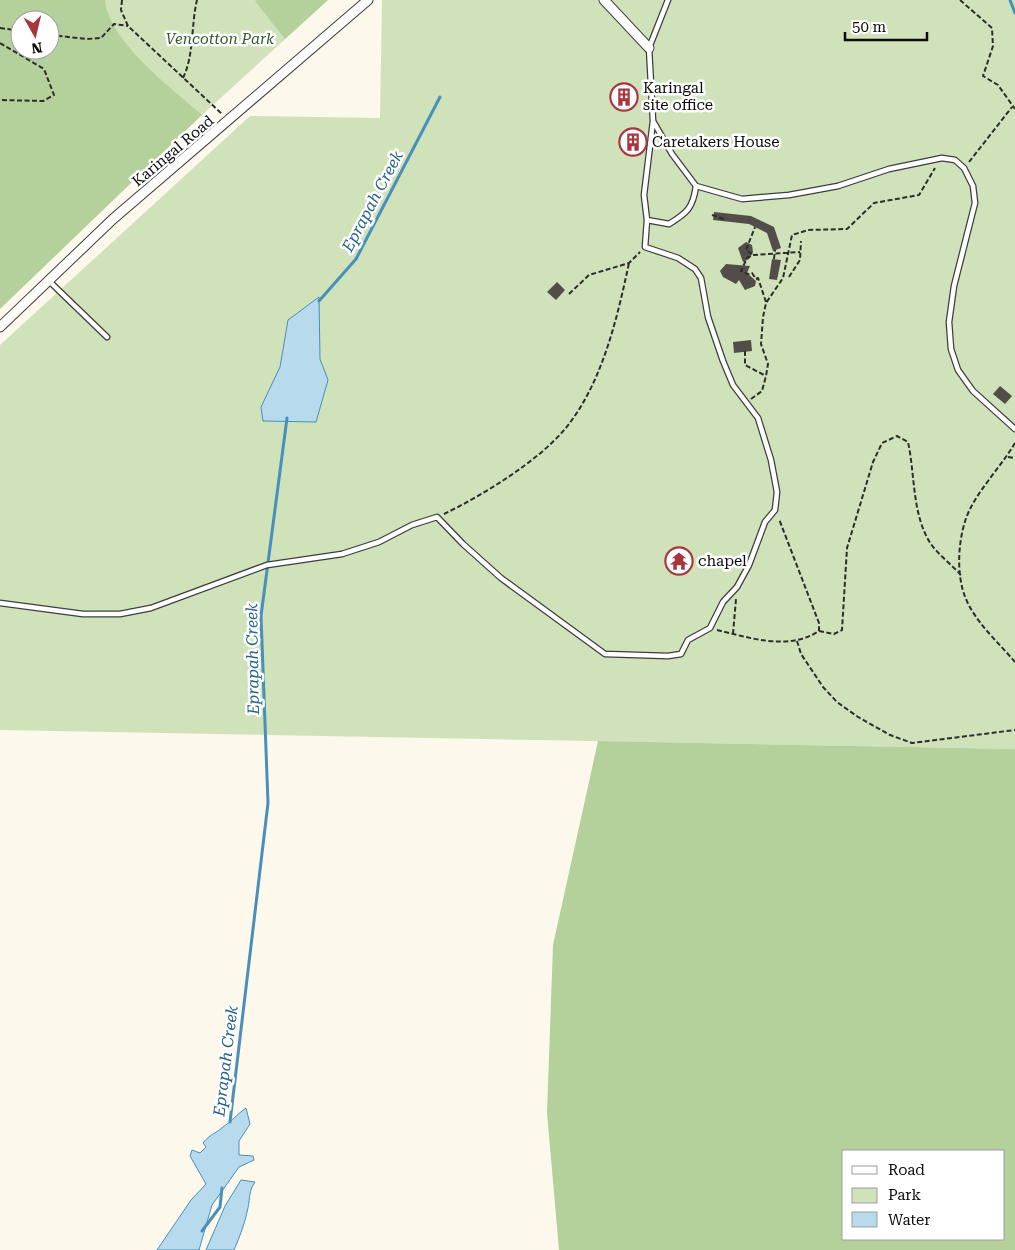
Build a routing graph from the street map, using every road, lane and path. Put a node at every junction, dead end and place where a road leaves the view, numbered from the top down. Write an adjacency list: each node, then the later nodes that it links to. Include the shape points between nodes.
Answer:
1 (122, 0): 7 (path, via 121,10)
2 (197, 0): 11 (path, via 189,65)
3 (368, 0): 14 (street, Karingal Road)
4 (604, 0): 10 (street)
5 (668, 0): 10 (lane)
6 (960, 0): 13 (path, via 992,28 993,46 983,76 998,86)
7 (128, 26): 8 (path, via 114,24 101,38); 11 (path)
8 (60, 36)
9 (0, 43): 12 (path, via 44,69 54,95 43,101)
10 (650, 48): 15 (lane)
11 (182, 78): 14 (path)
12 (0, 100)
13 (1014, 108): 17 (path)
14 (229, 121): 33 (street, Karingal Road, via 113,219)
15 (652, 121): 18 (lane); 20 (lane, via 644,195)
16 (942, 158): 17 (lane, via 955,160); 18 (lane, via 889,169 838,186 789,195 742,200); 27 (path, via 919,195 874,203 847,228 797,232 792,235)
17 (964, 168): 41 (lane, via 973,186 975,203 954,286 949,322 951,349 958,370 973,391)
18 (696, 186): 20 (lane, via 694,200 686,213 669,224)
19 (712, 215): 21 (path)
20 (647, 220): 24 (lane)
21 (726, 220)
22 (755, 227): 28 (path, via 746,250)
23 (801, 241): 26 (path)
24 (645, 247): 31 (path); 40 (lane, via 678,258 701,278 708,317 723,361)
25 (775, 250): 29 (path)
26 (800, 252): 27 (path); 32 (path, via 800,260)
27 (788, 253): 29 (path); 35 (path, via 783,278)
28 (753, 254): 29 (path); 35 (path, via 747,258 741,271 758,278)
29 (774, 255): 30 (path)
30 (774, 259)
31 (629, 263): 34 (path, via 589,275); 46 (path, via 595,378 565,428 511,475)
32 (789, 277)
33 (49, 281): 36 (street, Karingal Road); 37 (lane)
34 (569, 294)
35 (766, 303): 39 (path, via 761,344 768,364)
36 (0, 327)
37 (107, 337)
38 (745, 351): 39 (path, via 745,365)
39 (766, 376): 40 (path, via 762,391)
40 (745, 403): 45 (lane, via 758,418 771,460 777,492)
41 (1015, 429)
42 (1015, 442): 43 (path)
43 (1007, 457): 44 (path); 47 (path, via 970,509 960,551)
44 (1015, 458)
45 (775, 510): 48 (lane, via 766,522); 51 (path, via 819,623)
46 (437, 517): 49 (lane, via 342,554 267,565 151,608 120,614 83,614); 50 (lane, via 501,578 605,654 681,654 688,640)
47 (960, 575): 51 (path, via 929,542 917,500 908,442 897,436 882,443 873,462 847,548 842,630 834,634); 54 (path, via 965,598 977,618)
48 (737, 587): 50 (lane, via 723,602); 52 (path)
49 (0, 603)
50 (710, 628): 52 (path)
51 (819, 631): 53 (path)
52 (733, 634): 53 (path, via 773,642)
53 (797, 641): 55 (path, via 802,654 837,702 890,735 912,743)
54 (1015, 662)
55 (1015, 730)

